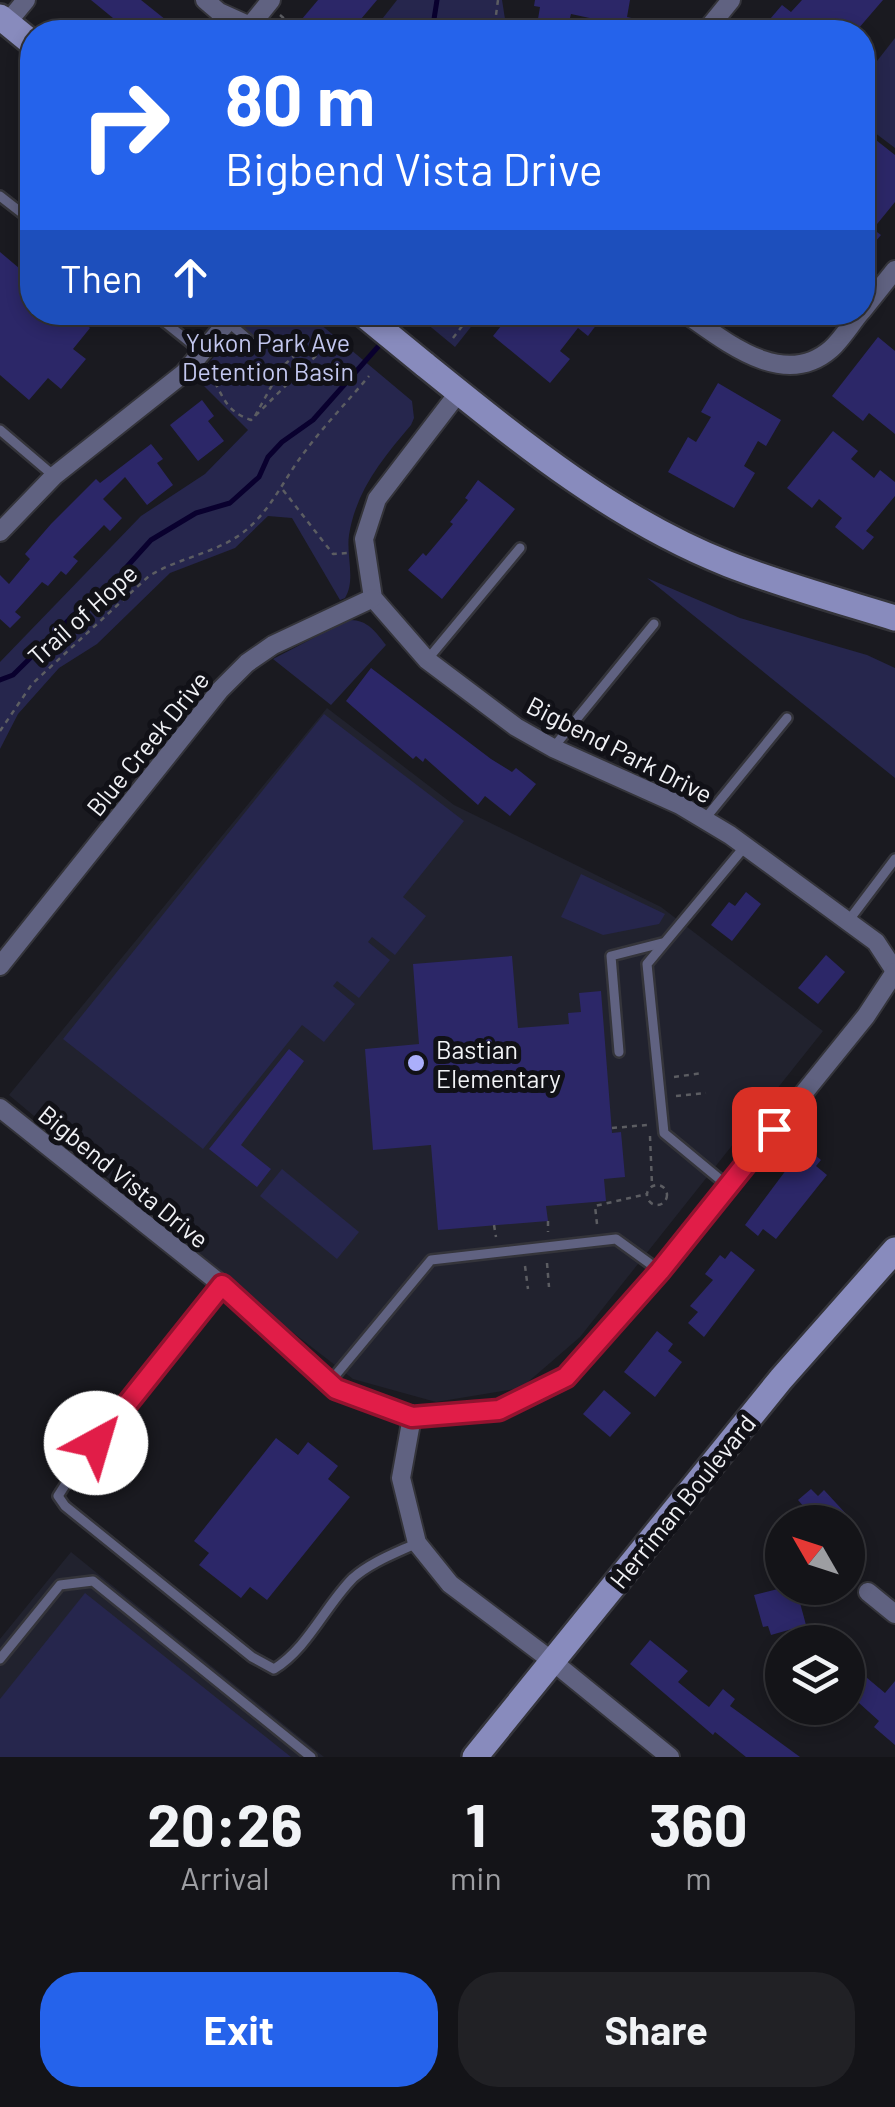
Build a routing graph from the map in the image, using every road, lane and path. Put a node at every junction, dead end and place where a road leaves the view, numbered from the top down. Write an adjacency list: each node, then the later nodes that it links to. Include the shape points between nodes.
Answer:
1 (26, 0): 8 (street)
2 (205, 0): 5 (street)
3 (732, 0): 7 (street)
4 (270, 2): 6 (path)
5 (237, 20)
6 (288, 20)
7 (715, 20)
8 (2, 24)
9 (0, 196): 10 (lane)
10 (20, 212)
11 (895, 270): 12 (street)
12 (875, 295)
13 (168, 325): 24 (lane)
14 (226, 325): 24 (street)
15 (237, 325): 22 (lane)
16 (377, 325): 27 (main road, bridge)
17 (463, 325): 20 (path)
18 (704, 325): 19 (street, via 762,361 799,366 830,350)
19 (851, 325)
20 (453, 338)
21 (332, 340): 28 (path)
22 (250, 341)
23 (294, 345): 28 (path, via 294,356)
24 (202, 352): 30 (street)
25 (210, 374): 28 (path, via 227,404 246,420)
26 (369, 376): 31 (path, Trail of Hope)
27 (459, 392): 35 (street, via 376,499 364,538); 36 (main road, via 582,486 668,536 728,564)
28 (254, 418)
29 (0, 430): 30 (lane)
30 (54, 476): 32 (street)
31 (282, 489): 34 (path, via 333,554); 40 (path, Trail of Hope, via 244,532 149,576 32,684)
32 (0, 532)
33 (520, 548): 38 (lane)
34 (346, 553)
35 (373, 598): 38 (street, Bigbend Park Drive); 47 (street, Blue Creek Drive, via 247,662)
36 (895, 618)
37 (654, 624): 41 (lane)
38 (428, 660): 41 (street, Bigbend Park Drive)
39 (787, 718): 42 (lane)
40 (0, 731)
41 (553, 748): 42 (street, Bigbend Park Drive)
42 (704, 820): 43 (street, Bigbend Park Drive)
43 (746, 845): 45 (street, Bigbend Park Drive); 46 (lane)
44 (895, 859): 45 (lane)
45 (849, 920): 48 (street, Bigbend Park Drive, via 876,942)
46 (665, 942): 49 (lane, via 612,956); 59 (lane, via 646,964 664,1133)
47 (0, 966)
48 (895, 972): 59 (street, Bigbend Park Drive)
49 (619, 1052)
50 (703, 1074): 51 (path)
51 (673, 1077)
52 (706, 1093): 53 (path)
53 (675, 1096)
54 (0, 1108): 70 (street, Bigbend Vista Drive)
55 (649, 1125): 56 (path)
56 (612, 1128)
57 (650, 1136): 58 (path)
58 (652, 1186): 60 (path); 60 (path, via 665,1189 665,1202 653,1205)
59 (728, 1186): 69 (street, Bigbend Park Drive)
60 (647, 1194): 62 (path, via 595,1206)
61 (548, 1221): 64 (path)
62 (597, 1224)
63 (494, 1226): 65 (path)
64 (548, 1232)
65 (496, 1237)
66 (895, 1250): 79 (main road, Herriman Boulevard)
67 (546, 1264): 71 (path)
68 (525, 1266): 72 (path)
69 (660, 1271): 73 (lane, via 616,1239 431,1260); 74 (street, Bigbend Park Drive, via 566,1377 499,1410)
70 (222, 1285): 73 (street, Bigbend Vista Drive); 75 (lane, via 74,1470 58,1496 65,1506 274,1669 290,1659 349,1582)
71 (550, 1287)
72 (528, 1289)
73 (329, 1383): 74 (street, Bigbend Vista Drive)
74 (412, 1417): 75 (street, via 401,1478)
75 (417, 1543): 79 (street, via 450,1584)
76 (868, 1592): 77 (street)
77 (895, 1614)
78 (0, 1659): 80 (lane, via 60,1585 94,1581)
79 (552, 1661): 81 (main road, Herriman Boulevard); 82 (street)
80 (311, 1757)
81 (474, 1757)
82 (670, 1757)

